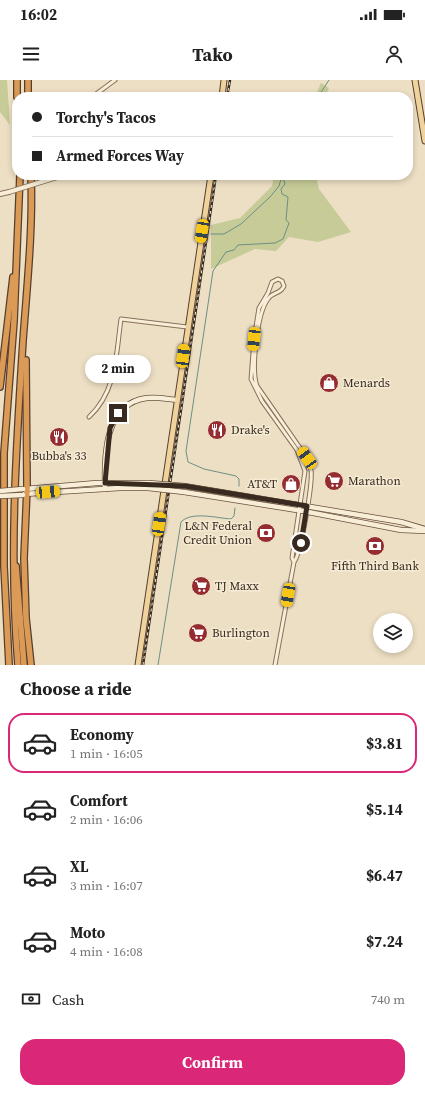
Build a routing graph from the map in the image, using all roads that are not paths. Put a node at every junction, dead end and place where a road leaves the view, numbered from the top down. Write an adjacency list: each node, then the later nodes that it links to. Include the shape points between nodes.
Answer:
1 (17, 80): 6 (highway)
2 (28, 80): 7 (highway)
3 (115, 80): 8 (street)
4 (224, 80): 9 (main road)
5 (414, 80): 10 (main road)
6 (17, 92)
7 (28, 92)
8 (99, 92)
9 (223, 92)
10 (425, 138)
11 (20, 180): 16 (highway)
12 (31, 180): 19 (highway)
13 (48, 180): 15 (street, bridge)
14 (210, 180): 20 (main road)
15 (0, 194)
16 (18, 241): 21 (highway); 24 (highway)
17 (271, 286): 18 (street); 18 (street, via 275,279 283,282 284,288); 31 (street, via 259,308 251,379 262,401 297,450 306,471)
18 (276, 292): 32 (street, via 268,298 263,308 254,377 260,391 307,458 311,470)
19 (26, 306): 29 (highway); 33 (highway)
20 (187, 327): 22 (main road); 23 (street, via 121,319 111,386)
21 (0, 387)
22 (177, 400): 25 (main road, via 145,398 128,405 118,413 110,428); 41 (main road)
23 (89, 416)
24 (4, 483): 35 (highway); 37 (highway, via 4,566)
25 (105, 483): 26 (main road); 27 (main road); 29 (main road)
26 (149, 486): 27 (main road); 31 (main road, bridge); 31 (main road, bridge, via 185,486)
27 (105, 489): 29 (main road)
28 (0, 491): 29 (main road, bridge)
29 (25, 492): 30 (main road, bridge); 40 (highway, via 26,618)
30 (0, 496)
31 (300, 508): 32 (main road); 36 (street, via 292,558)
32 (306, 509): 34 (main road, via 401,522); 34 (main road, via 401,530); 36 (street, via 301,543)
33 (13, 518): 38 (highway, via 13,587); 39 (highway)
34 (425, 530)
35 (0, 534)
36 (294, 562): 42 (street)
37 (9, 665)
38 (18, 665)
39 (24, 665)
40 (33, 665)
41 (138, 665)
42 (276, 665)

